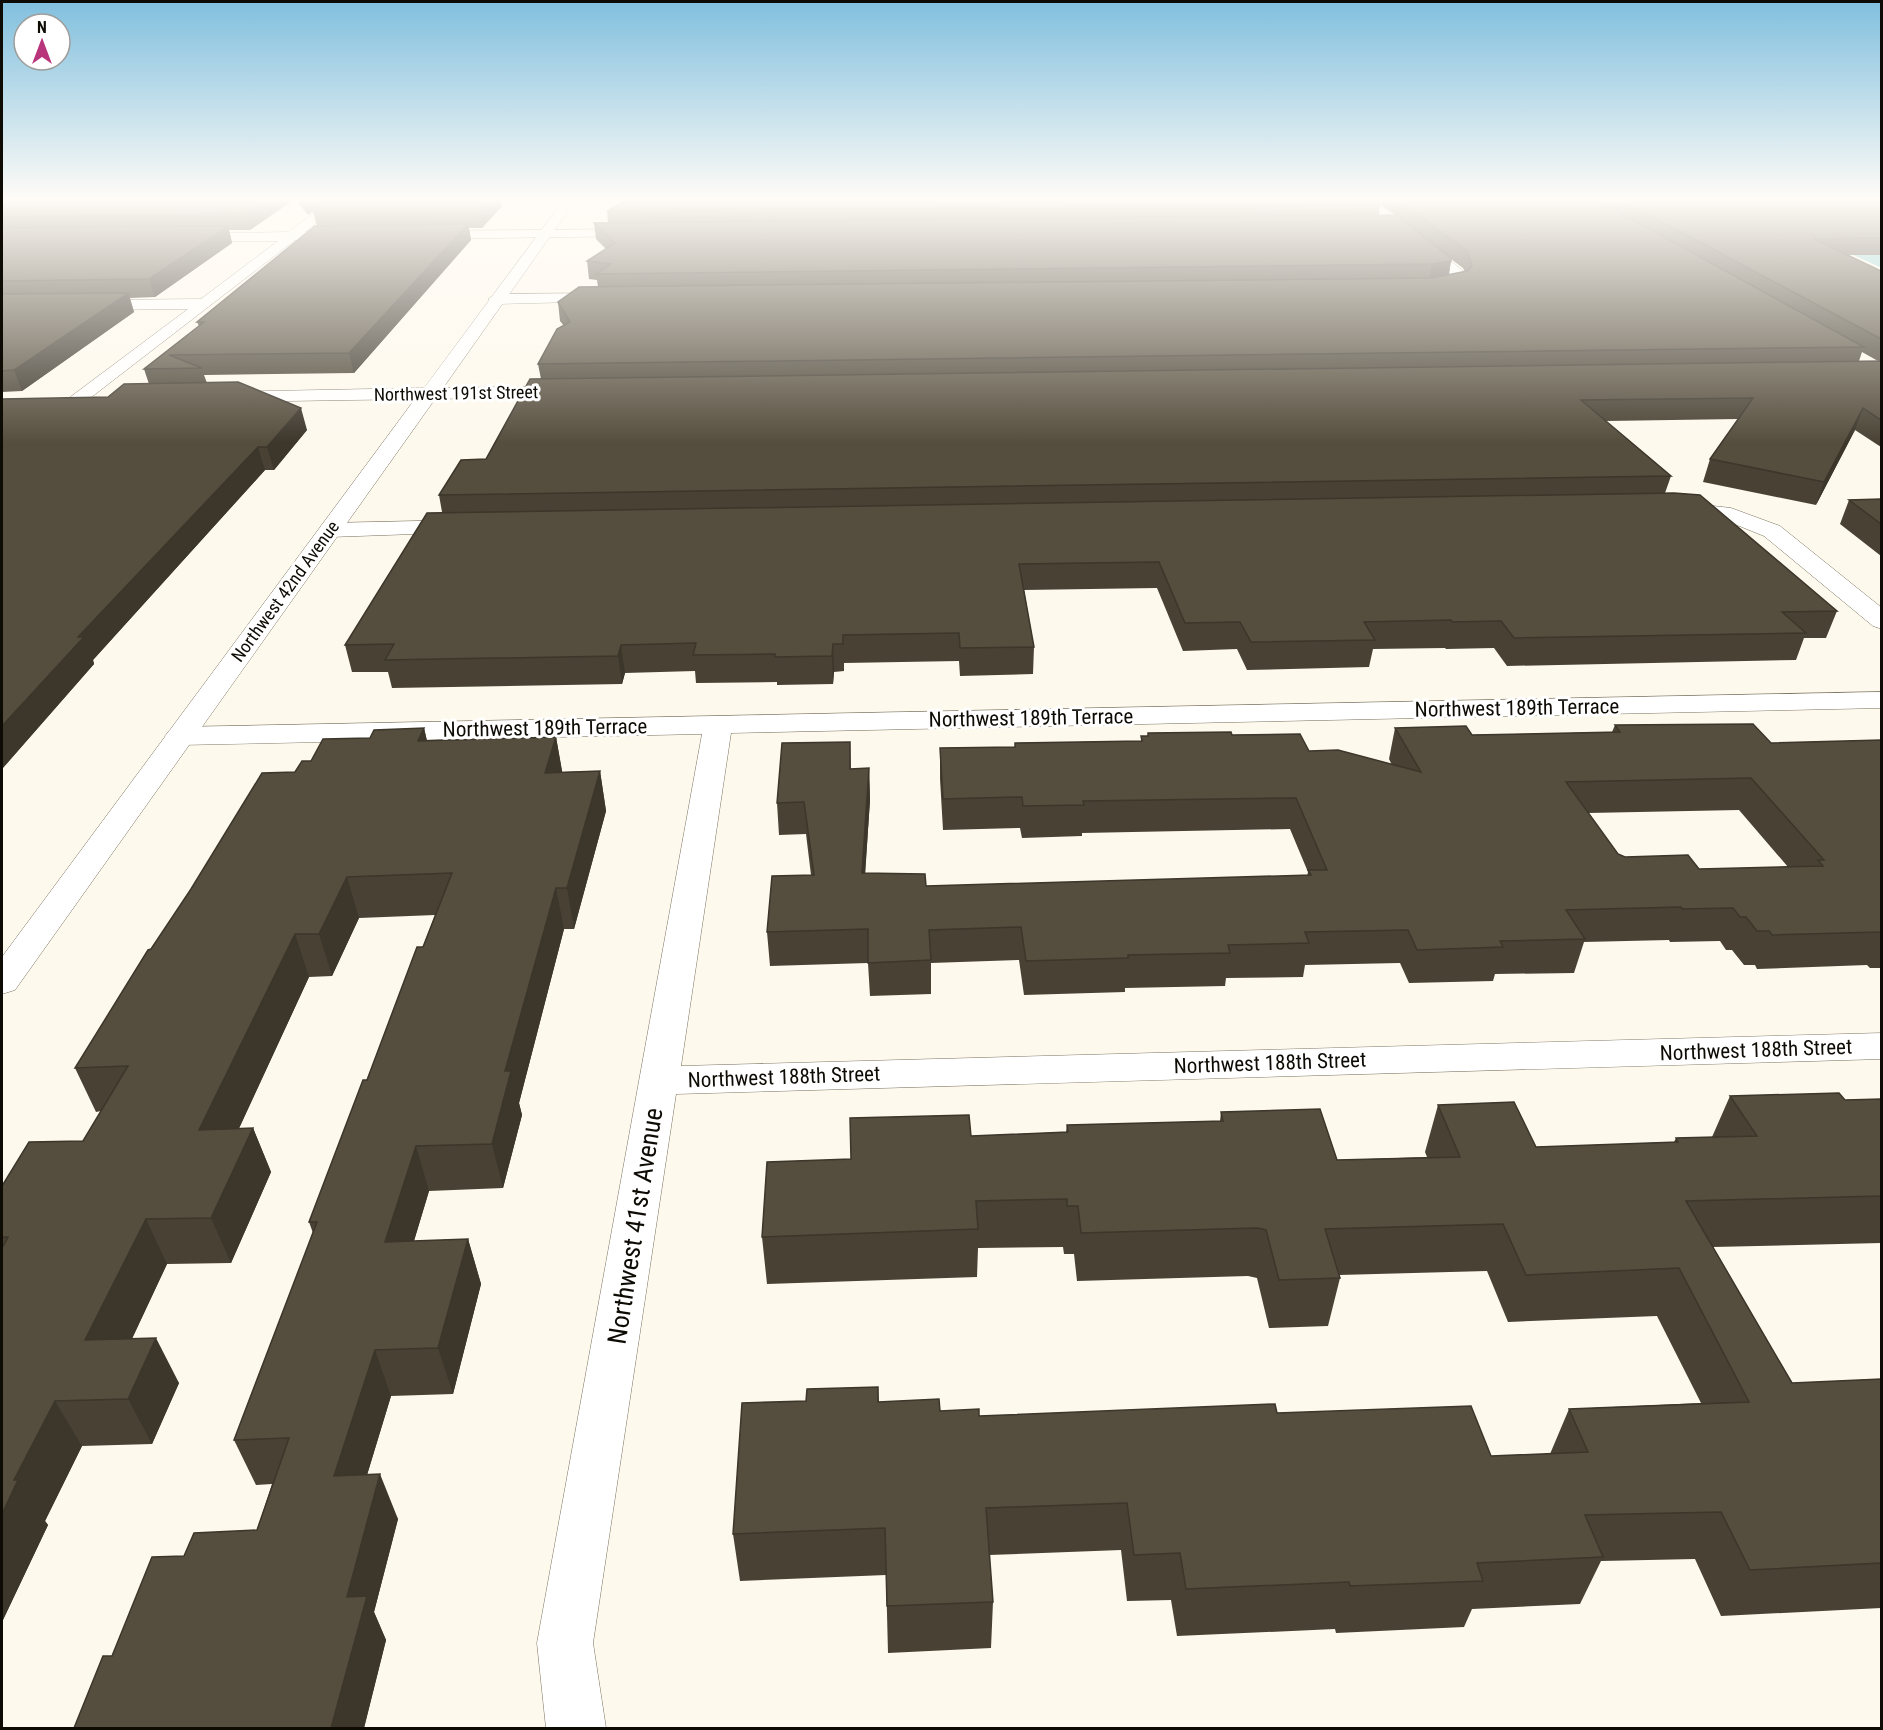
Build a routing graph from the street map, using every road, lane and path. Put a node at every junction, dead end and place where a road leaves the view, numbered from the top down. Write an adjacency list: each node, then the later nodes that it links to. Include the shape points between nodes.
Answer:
1 (233, 282): 7 (street)
2 (509, 282): 6 (street, Northwest 42nd Avenue)
3 (1458, 282): 4 (street, via 1429,289)
4 (1405, 289)
5 (627, 298): 6 (street)
6 (496, 300): 10 (street, Northwest 42nd Avenue)
7 (205, 304): 8 (street); 12 (street)
8 (2, 306)
9 (582, 391): 10 (street, Northwest 191st Street)
10 (427, 393): 11 (street, Northwest 191st Street); 17 (street, Northwest 42nd Avenue)
11 (206, 397)
12 (78, 398): 13 (street); 14 (street)
13 (112, 398)
14 (56, 399)
15 (1655, 508): 18 (street, via 1731,515 1772,531)
16 (485, 527): 17 (street)
17 (330, 530): 21 (street, Northwest 42nd Avenue)
18 (1881, 621)
19 (1881, 700): 20 (street, Northwest 189th Terrace)
20 (718, 725): 21 (street, Northwest 189th Terrace); 24 (street, Northwest 41st Avenue)
21 (180, 736): 22 (street, Northwest 42nd Avenue)
22 (2, 982)
23 (1881, 1046): 24 (street, Northwest 188th Street)
24 (659, 1081): 25 (street, Northwest 41st Avenue, via 566,1642)
25 (576, 1728)

